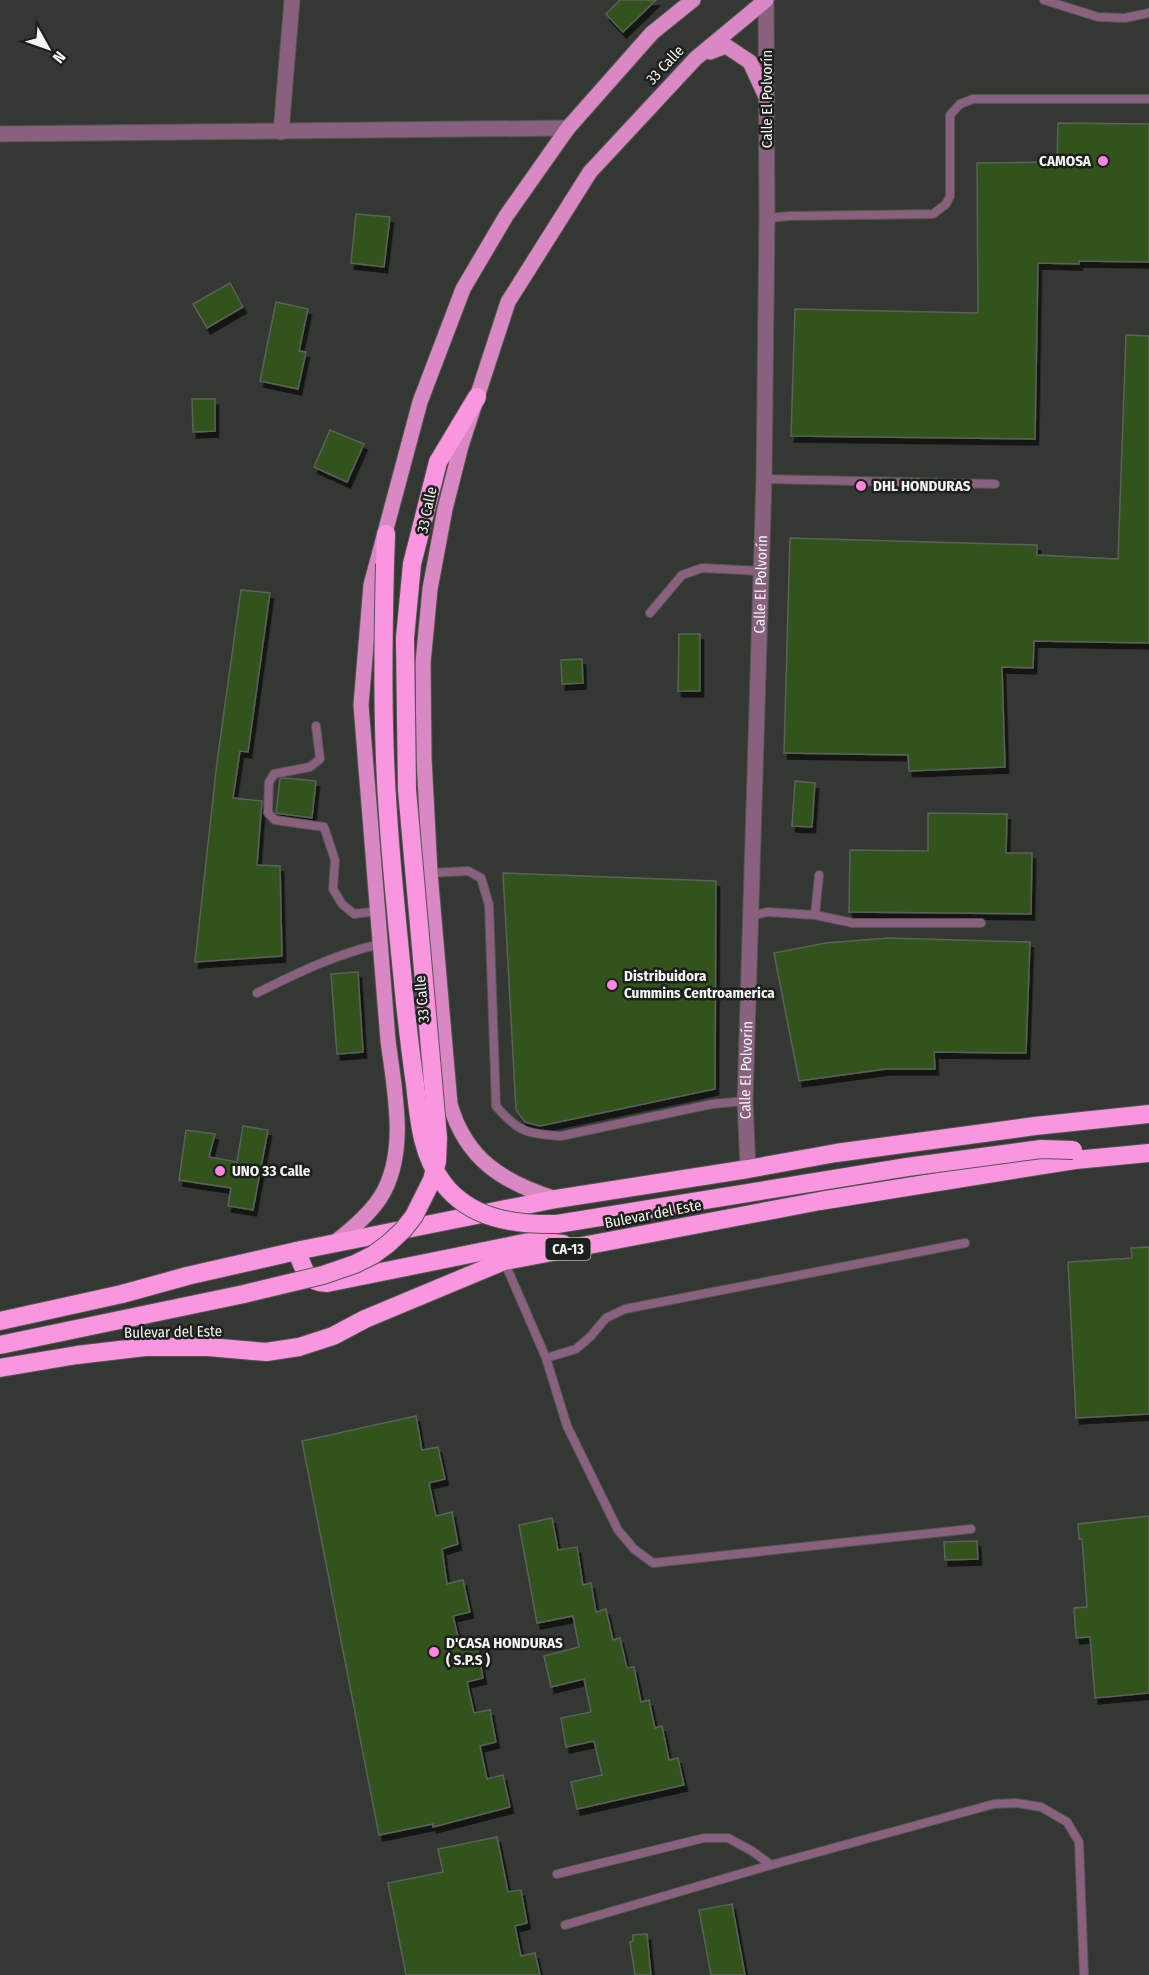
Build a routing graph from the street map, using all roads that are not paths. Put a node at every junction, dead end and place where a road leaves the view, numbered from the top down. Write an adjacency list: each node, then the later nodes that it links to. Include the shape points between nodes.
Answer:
1 (292, 0): 10 (street)
2 (693, 0): 9 (main road, 33 Calle, via 652,33)
3 (766, 0): 6 (main road, 33 Calle); 7 (street, Calle El Polvorín)
4 (1044, 0): 5 (lane, via 1098,17 1125,18)
5 (1149, 13)
6 (696, 58): 7 (main road, via 726,45 750,62); 13 (main road, 33 Calle, via 590,172 508,302)
7 (766, 99): 12 (street, Calle El Polvorín)
8 (1149, 99): 12 (lane, via 972,99 960,104 950,115 950,196 933,214)
9 (568, 128): 10 (street); 16 (main road, 33 Calle, via 506,216 463,289 420,402)
10 (281, 132): 11 (street)
11 (0, 134)
12 (767, 218): 14 (street, Calle El Polvorín)
13 (477, 397): 20 (main road, 33 Calle, via 445,509 430,589 423,674); 42 (highway, bridge, via 438,462 412,564 405,638 407,790 438,1138 437,1161 424,1198 403,1230 388,1244 343,1269)
14 (764, 479): 15 (lane); 17 (street, Calle El Polvorín)
15 (995, 484)
16 (386, 534): 22 (main road, 33 Calle, via 371,585 362,705); 33 (highway, bridge, via 383,671 387,812 408,1034 421,1133 431,1164 454,1196 498,1219 557,1224 1041,1149)
17 (760, 571): 18 (lane, via 702,568 682,575); 24 (street, Calle El Polvorín)
18 (650, 612)
19 (316, 726): 22 (lane, via 320,759 310,767 274,774 269,782 268,813 275,820 324,827 335,860 333,890 354,914)
20 (430, 873): 28 (main road, 33 Calle); 30 (lane, via 468,871 481,878 489,905 496,1106 511,1124 535,1134 561,1136 712,1104)
21 (819, 875): 23 (lane)
22 (377, 910): 26 (main road, 33 Calle)
23 (815, 915): 24 (lane, via 767,912); 25 (lane, via 853,923)
24 (751, 916): 30 (street, Calle El Polvorín)
25 (981, 924)
26 (380, 944): 27 (lane, via 316,964); 29 (main road, 33 Calle)
27 (257, 993)
28 (447, 1087): 29 (main road); 35 (main road, 33 Calle, via 459,1131 471,1149 521,1186)
29 (395, 1091): 36 (main road, 33 Calle, via 396,1150 388,1183 371,1209)
30 (745, 1101): 34 (street, Calle El Polvorín)
31 (1149, 1114): 34 (highway, Bulevar del Este, via 836,1153)
32 (1149, 1153): 33 (highway, Bulevar del Este / CA-13)
33 (1128, 1155): 38 (highway, Bulevar del Este / CA-13, via 820,1201)
34 (748, 1169): 35 (highway, Bulevar del Este)
35 (556, 1199): 36 (highway, Bulevar del Este)
36 (334, 1243): 39 (highway, Bulevar del Este)
37 (965, 1243): 43 (lane, via 625,1309 606,1318 576,1349)
38 (586, 1246): 39 (highway, via 534,1241 322,1284 307,1275); 40 (highway, Bulevar del Este / CA-13)
39 (297, 1251): 41 (highway, Bulevar del Este)
40 (504, 1261): 43 (lane); 44 (highway, Bulevar del Este / CA-13, via 333,1336 299,1347 267,1352 145,1347)
41 (0, 1321)
42 (0, 1345)
43 (546, 1358): 45 (lane, via 567,1426 618,1530 653,1563)
44 (0, 1368)
45 (971, 1528)
46 (771, 1865): 47 (lane, via 728,1838 704,1838); 48 (lane); 49 (lane, via 994,1804 1041,1807 1067,1822 1079,1842)
47 (557, 1874)
48 (565, 1925)
49 (1084, 1975)

